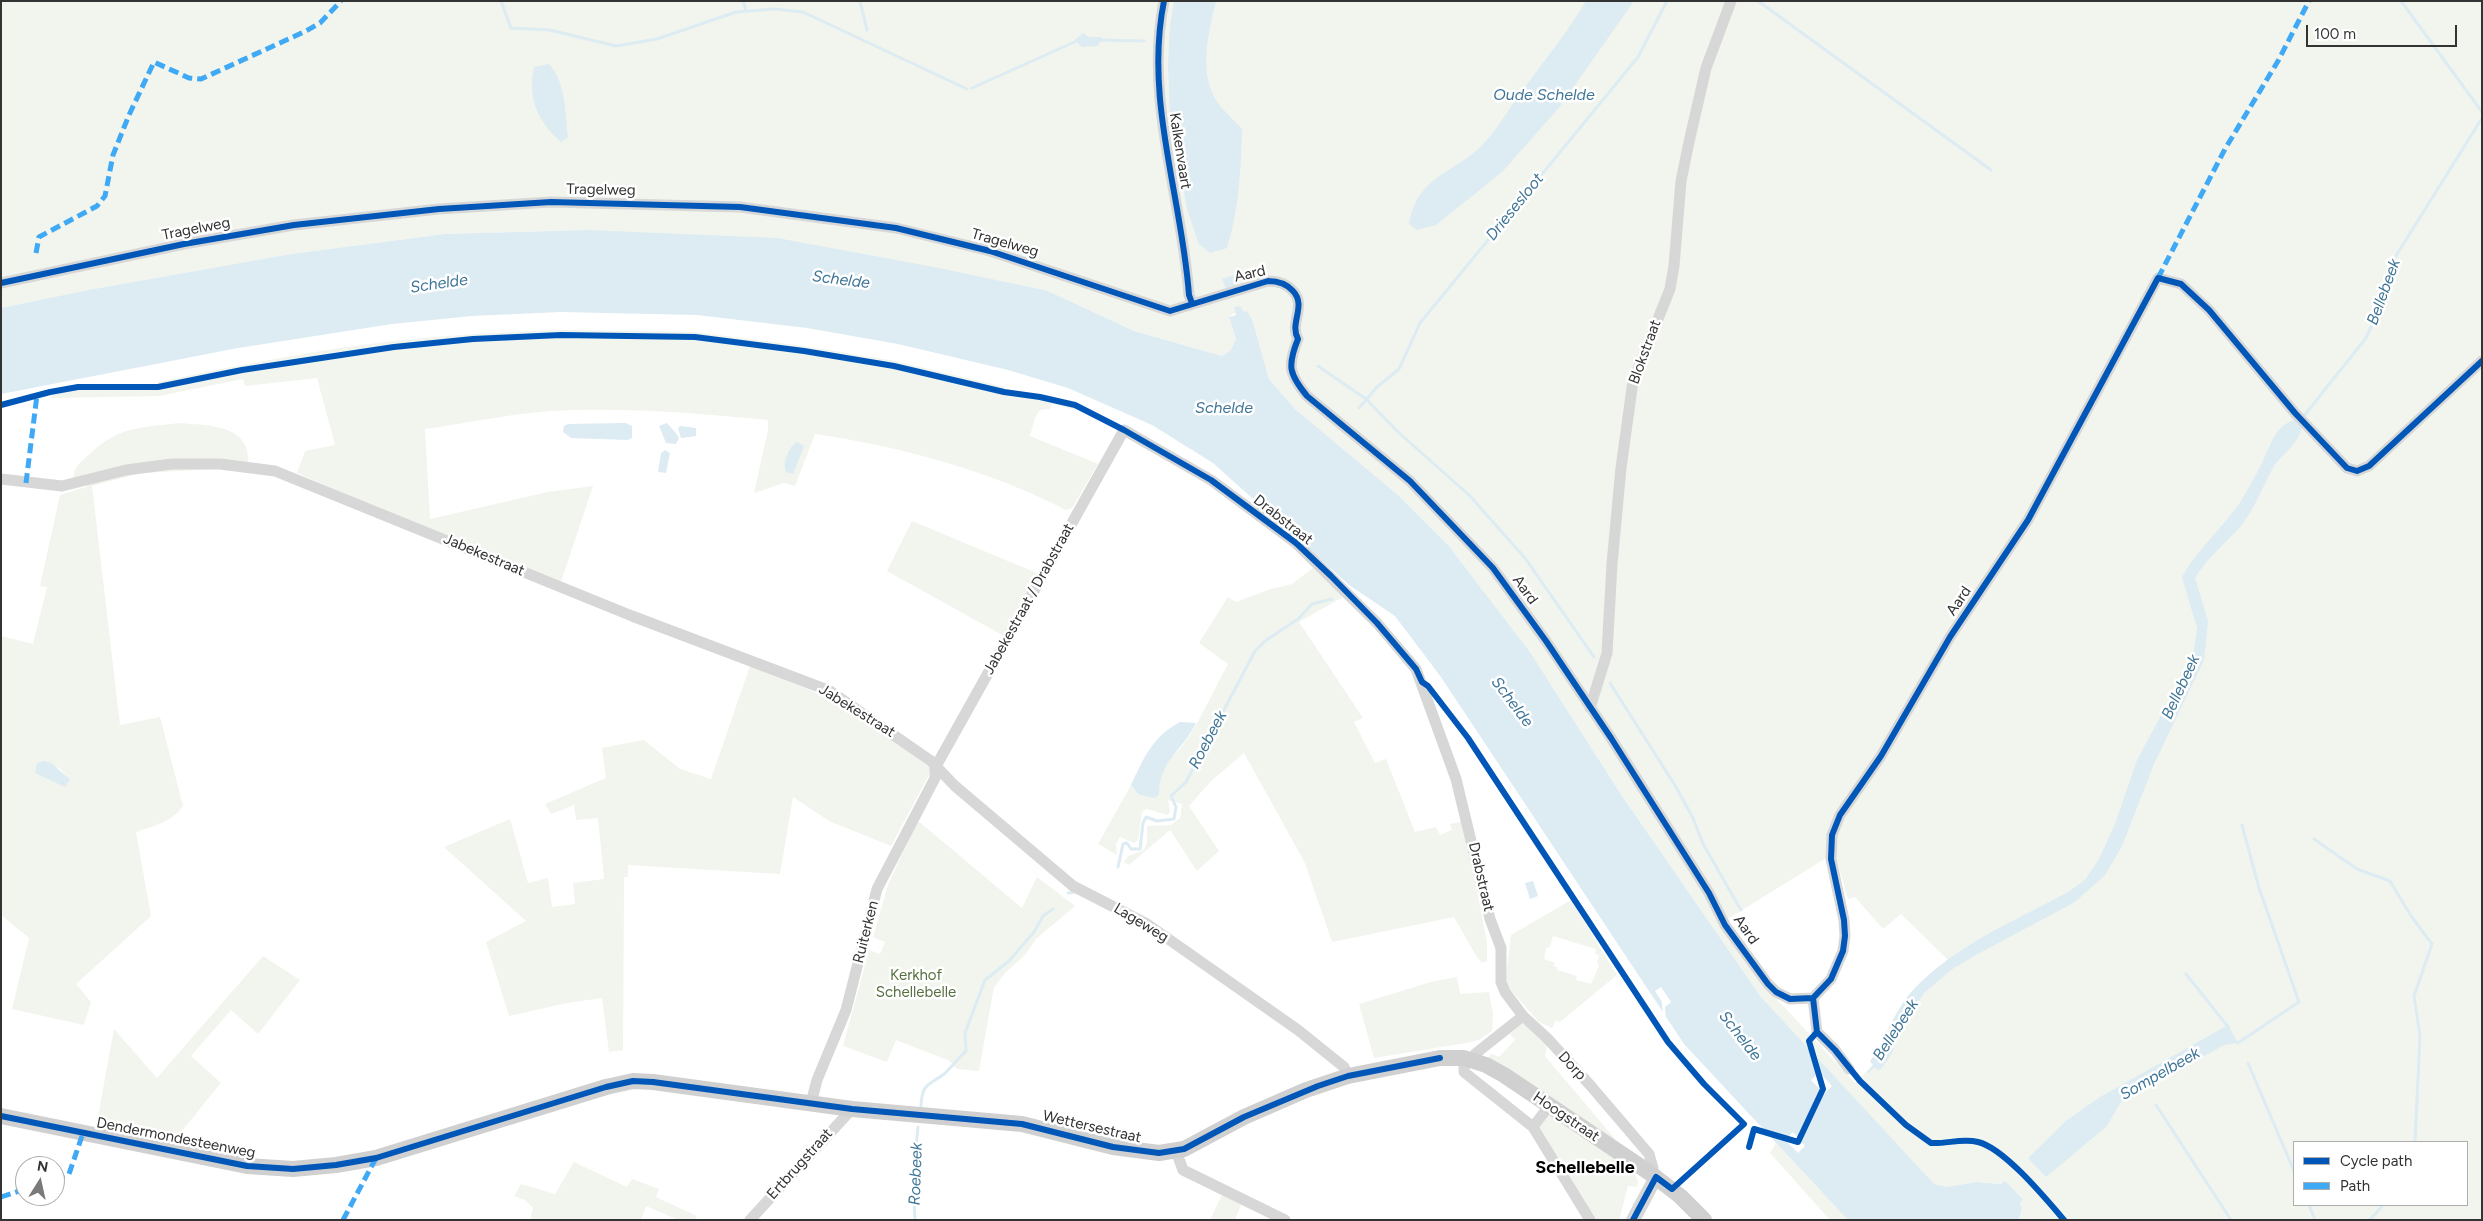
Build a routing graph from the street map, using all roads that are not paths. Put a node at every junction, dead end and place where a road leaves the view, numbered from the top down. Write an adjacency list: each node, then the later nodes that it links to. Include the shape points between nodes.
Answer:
1 (1164, 1): 4 (street, Kalkenvaart, via 1158,47 1161,111)
2 (1730, 1): 8 (street, Blokstraat, via 1706,68 1688,142 1680,181 1670,289 1632,380 1617,506 1607,653)
3 (1, 283): 4 (street, Tragelweg, via 184,244 294,225 439,209 591,202 740,207 896,228 990,250 1158,308 1180,309)
4 (1192, 302): 8 (street, Aard, via 1268,281 1290,288 1300,305 1294,331 1298,339 1291,357 1291,374 1299,386 1410,481 1474,545 1511,592)
5 (2482, 361): 10 (street, Aard, via 2369,466 2360,470 2347,468 2295,413 2209,310 2181,284 2158,278 2028,520 1950,637 1881,756 1840,816 1832,834 1831,858 1846,936 1831,978)
6 (1124, 430): 9 (street, Jabekestraat / Drabstraat); 11 (street, Drabstraat, via 1211,480 1296,544 1377,623 1416,669 1456,779 1490,919 1501,948 1501,982)
7 (1, 479): 9 (street, Jabekestraat, via 62,486 126,470 172,464 220,464 275,471 632,616 830,691 931,761)
8 (1590, 708): 10 (street, Aard, via 1701,880 1725,925 1768,984 1790,999)
9 (935, 768): 15 (street, Lageweg, via 1073,886 1147,924 1315,1043 1344,1067); 16 (street, Ruiterken, via 934,778 877,889 846,1010 817,1080)
10 (1814, 998): 14 (street, via 1817,1032)
11 (1523, 1016): 13 (street); 22 (street, Dorp, via 1590,1084 1649,1154)
12 (1440, 1058): 13 (main road, Hoogstraat); 15 (main road, Wettersestraat)
13 (1469, 1059): 17 (main road, Hoogstraat, via 1504,1075); 20 (street, via 1464,1072)
14 (1848, 1069)
15 (1348, 1076): 21 (main road, Wettersestraat, via 1244,1117)
16 (812, 1103): 18 (main road, Wettersestraat); 19 (main road, Dendermondesteenweg, via 633,1082 376,1158 336,1166 293,1169 247,1166)
17 (1549, 1106): 20 (street); 22 (main road, Hoogstraat)
18 (852, 1109): 21 (main road, Wettersestraat, via 1022,1124 1131,1150); 23 (street, Ertbrugstraat)
19 (1, 1116)
20 (1533, 1127): 25 (street)
21 (1176, 1151): 24 (street, via 1183,1170)
22 (1653, 1175): 26 (street); 27 (main road, Hoogstraat)
23 (750, 1220)
24 (1284, 1220)
25 (1590, 1220)
26 (1633, 1220)
27 (1704, 1220)

